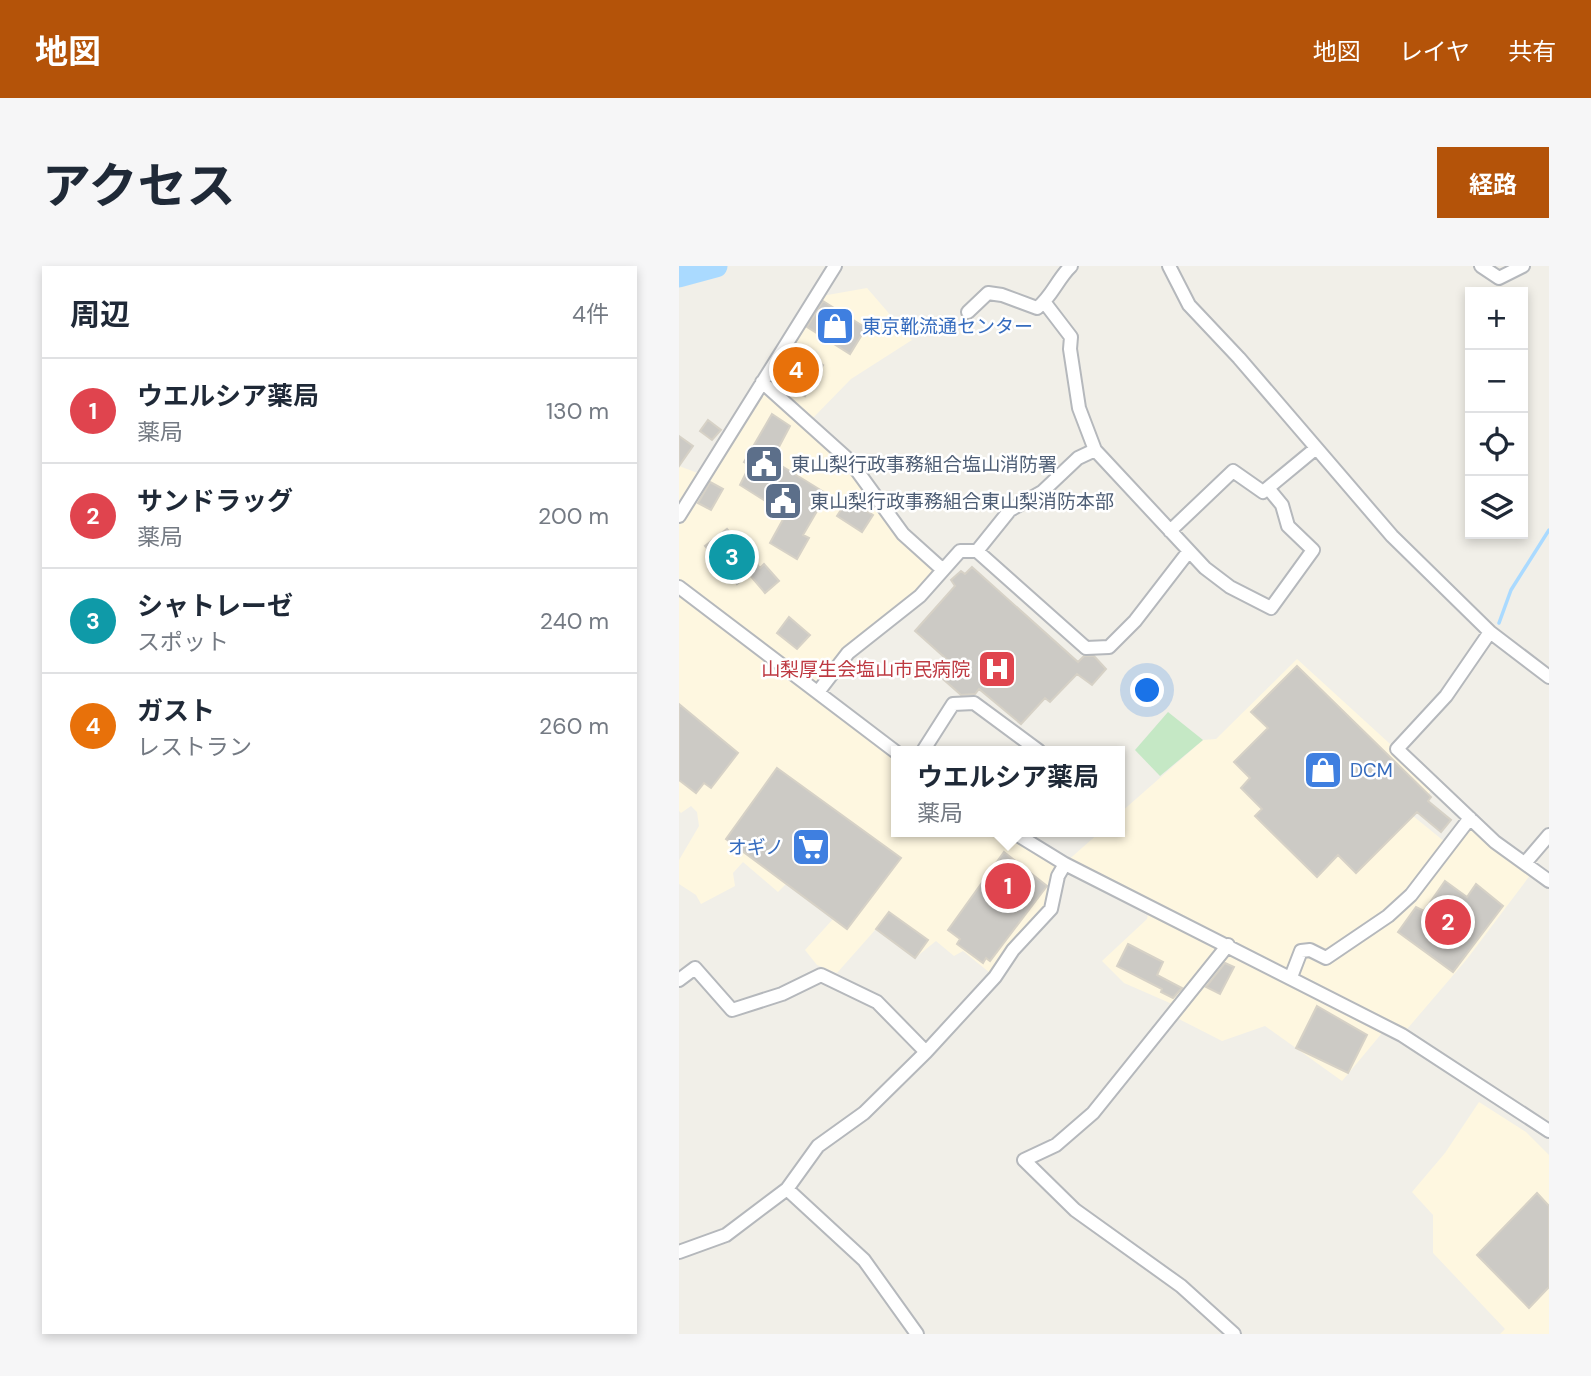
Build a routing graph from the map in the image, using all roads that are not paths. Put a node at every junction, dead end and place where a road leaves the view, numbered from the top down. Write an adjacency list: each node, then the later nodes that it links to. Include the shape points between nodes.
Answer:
1 (835, 266): 8 (street)
2 (1071, 266): 6 (street)
3 (1169, 266): 9 (street, via 1189,305)
4 (1481, 266): 5 (street, via 1499,278)
5 (1523, 266)
6 (1045, 303): 7 (street, via 1028,307 988,293); 10 (street, via 1071,337 1079,408)
7 (968, 312)
8 (762, 382): 12 (street); 16 (street, via 850,461 903,534)
9 (1315, 449): 11 (street); 18 (street, via 1392,536)
10 (1095, 450): 13 (street); 14 (street, via 1078,458 1042,492 1010,510)
11 (1268, 488): 13 (street, via 1263,492 1233,471); 15 (street, via 1282,505 1288,526 1313,550 1271,608 1230,587)
12 (679, 516)
13 (1170, 530): 15 (street)
14 (977, 551): 15 (street, via 1086,648 1109,647); 16 (street, via 960,551)
15 (1189, 551)
16 (943, 570): 20 (street, via 920,596 848,653)
17 (679, 587): 20 (street)
18 (1490, 632): 19 (street); 24 (street, via 1446,696 1397,749)
19 (1549, 677)
20 (818, 692): 23 (street)
21 (926, 746): 22 (street, via 953,704 974,703)
22 (1032, 746)
23 (891, 748)
24 (1470, 818): 27 (street); 31 (street, via 1442,857 1388,916 1326,958 1301,951)
25 (1549, 835): 27 (street)
26 (1021, 837): 28 (street)
27 (1525, 863): 29 (street)
28 (1065, 864): 30 (street); 33 (street, via 1051,909)
29 (1549, 881)
30 (1228, 945): 31 (street); 38 (street, via 1093,1113 1056,1145 1024,1160 1075,1210 1181,1286)
31 (1291, 977): 34 (street, via 1422,1046)
32 (679, 980): 33 (street, via 695,968 732,1010 821,975 877,1002)
33 (926, 1052): 35 (street, via 864,1113 818,1146)
34 (1549, 1131)
35 (787, 1189): 36 (street, via 726,1234); 37 (street, via 864,1260)
36 (679, 1252)
37 (909, 1331)
38 (1234, 1334)

